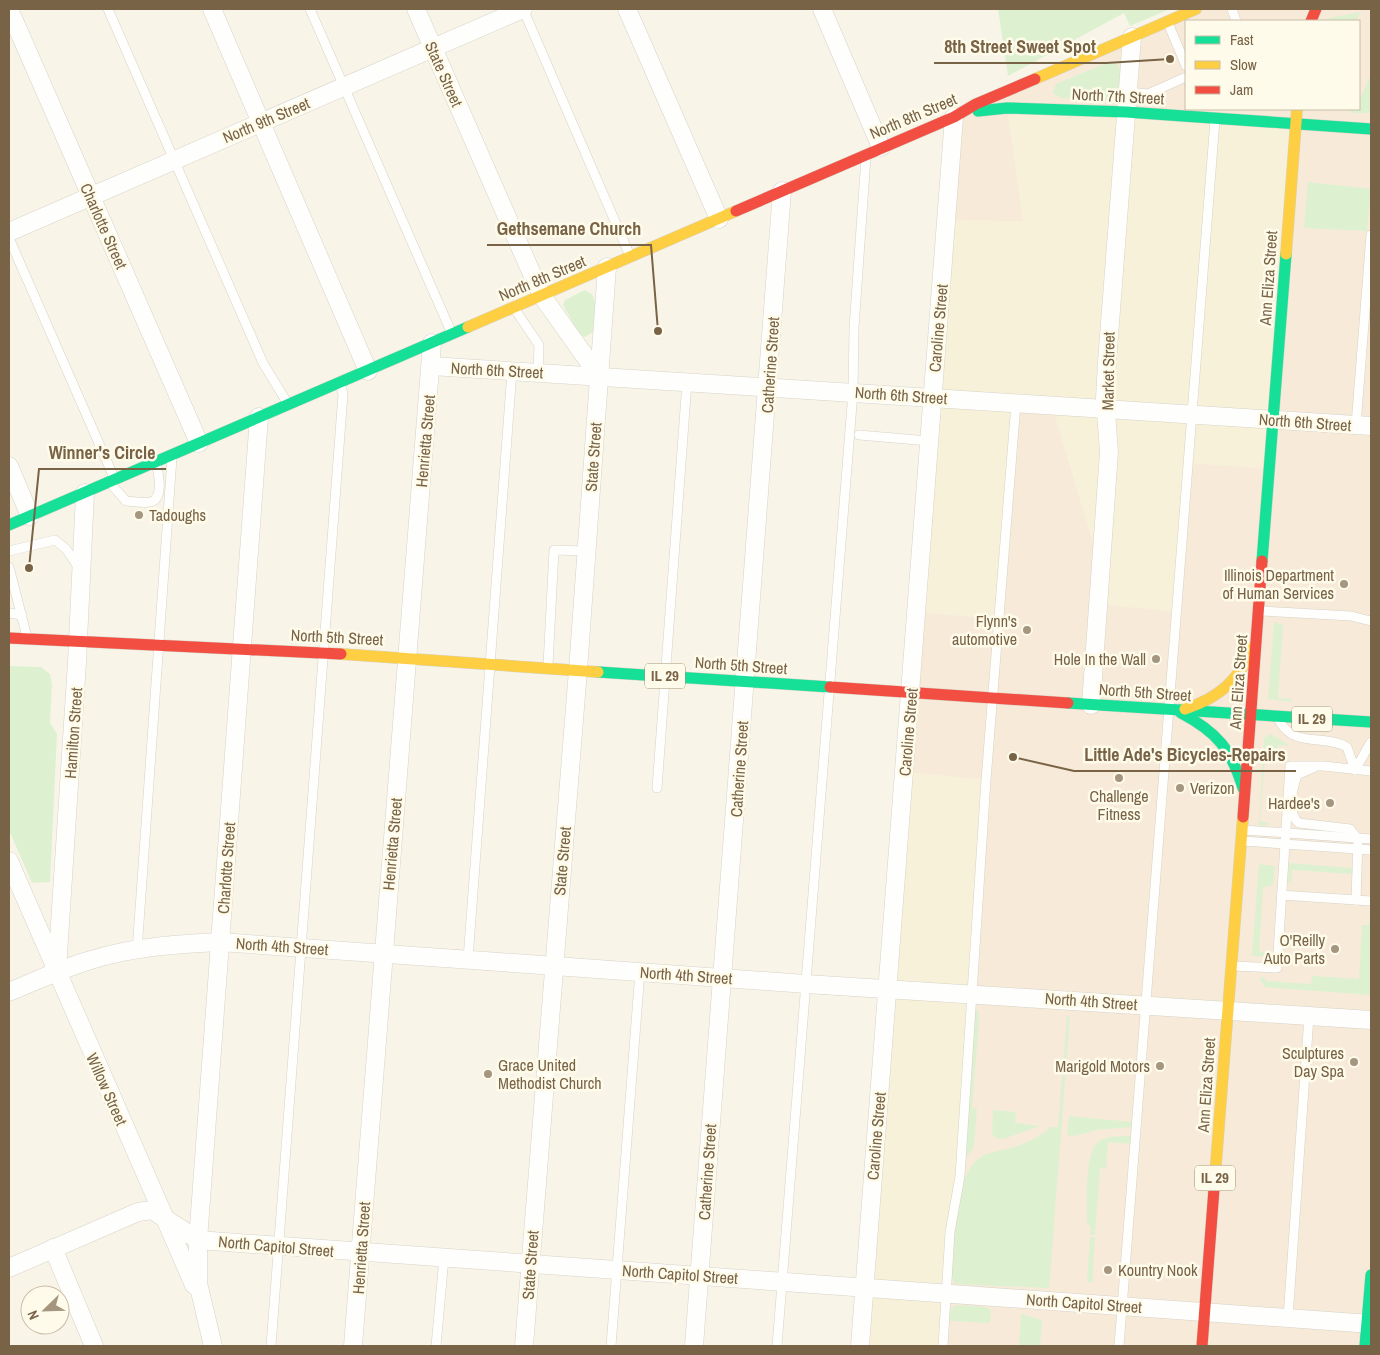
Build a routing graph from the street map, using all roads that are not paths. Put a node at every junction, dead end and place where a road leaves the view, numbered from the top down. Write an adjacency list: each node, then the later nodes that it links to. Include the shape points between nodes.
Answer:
1 (9, 9): 29 (street, Charlotte Street)
2 (108, 9): 27 (lane)
3 (212, 9): 23 (street)
4 (310, 9): 15 (lane)
5 (416, 9): 12 (street, State Street)
6 (523, 9): 12 (street, North 9th Street); 34 (lane)
7 (627, 9): 30 (street)
8 (822, 9): 26 (street)
9 (1198, 11): 10 (main road, North 8th Street)
10 (1168, 21): 11 (main road, North 8th Street); 13 (lane)
11 (1132, 37): 16 (street, Market Street); 21 (main road, North 8th Street)
12 (433, 48): 15 (street, North 9th Street); 36 (street, State Street)
13 (1185, 64)
14 (1185, 77): 16 (lane, via 1148,94)
15 (344, 86): 23 (street, North 9th Street); 38 (lane)
16 (1128, 92): 18 (street, Market Street)
17 (1297, 110): 24 (main road, Ann Eliza Street)
18 (1126, 112): 19 (main road, North 7th Street); 21 (main road, North 7th Street, via 994,108); 52 (street, Market Street)
19 (1193, 113): 22 (main road, North 7th Street)
20 (1230, 114): 22 (main road, North 7th Street); 24 (main road, North 7th Street)
21 (954, 117): 26 (main road, North 8th Street); 49 (street, Caroline Street)
22 (1215, 118): 53 (lane)
23 (261, 122): 27 (street, North 9th Street); 41 (street)
24 (1296, 124): 25 (main road, North 7th Street); 55 (main road, Ann Eliza Street)
25 (1371, 129)
26 (874, 150): 28 (main road, North 8th Street); 48 (lane, via 854,328)
27 (175, 159): 29 (street, North 9th Street); 51 (lane, via 264,363)
28 (782, 191): 30 (main road, North 8th Street); 47 (street, Catherine Street)
29 (91, 196): 31 (street, North 9th Street); 59 (street, Charlotte Street)
30 (719, 219): 34 (main road, North 8th Street)
31 (9, 232)
32 (1371, 235): 56 (lane)
33 (9, 238): 63 (lane)
34 (630, 257): 35 (main road, North 8th Street)
35 (607, 267): 36 (main road, North 8th Street); 44 (street, State Street)
36 (542, 296): 37 (main road, North 8th Street); 44 (street, State Street)
37 (514, 307): 38 (main road, North 8th Street); 43 (lane, via 540,345)
38 (452, 334): 39 (main road, North 8th Street)
39 (432, 343): 40 (street, Henrietta Street); 41 (main road, North 8th Street)
40 (431, 366): 42 (street, North 6th Street); 83 (street, Henrietta Street)
41 (368, 370): 46 (main road, North 8th Street)
42 (512, 371): 43 (street, North 6th Street); 84 (lane)
43 (538, 372): 44 (street, North 6th Street)
44 (598, 376): 45 (street, North 6th Street); 68 (street, State Street)
45 (687, 382): 47 (street, North 6th Street); 87 (lane)
46 (340, 383): 51 (main road, North 8th Street); 82 (lane, via 343,394)
47 (769, 387): 48 (street, North 6th Street); 88 (street, Catherine Street)
48 (853, 392): 49 (street, North 6th Street); 89 (lane)
49 (932, 397): 50 (street, North 6th Street); 58 (street, Caroline Street)
50 (1016, 403): 52 (street, North 6th Street); 91 (lane)
51 (288, 405): 54 (main road, North 8th Street)
52 (1106, 409): 53 (street, North 6th Street); 92 (street, Market Street, via 1108,452)
53 (1192, 414): 55 (street, North 6th Street); 93 (lane)
54 (259, 417): 59 (main road, North 8th Street); 81 (street, Charlotte Street)
55 (1274, 420): 56 (street, North 6th Street); 71 (main road, Ann Eliza Street)
56 (1364, 426)
57 (859, 435): 58 (lane)
58 (929, 441): 90 (street, Caroline Street)
59 (199, 443): 60 (main road, North 8th Street)
60 (172, 455): 61 (main road, North 8th Street); 80 (lane)
61 (156, 462): 63 (main road, North 8th Street); 63 (lane, via 159,481 155,500 126,501)
62 (11, 477): 65 (street)
63 (112, 481): 64 (main road, North 8th Street)
64 (85, 493): 65 (main road, North 8th Street); 70 (street, Hamilton Street)
65 (30, 516): 66 (main road, North 8th Street)
66 (9, 525)
67 (9, 551): 70 (lane, via 55,540 66,549)
68 (586, 551): 85 (lane, via 554,550); 86 (street, State Street)
69 (9, 567): 73 (lane)
70 (82, 572): 79 (street, Hamilton Street)
71 (1260, 611): 74 (lane, via 1351,616); 77 (main road, Ann Eliza Street)
72 (9, 613): 73 (lane)
73 (22, 615): 76 (lane)
74 (1371, 621)
75 (9, 628): 76 (main road, North 5th Street / IL 29)
76 (27, 634): 78 (main road, North 5th Street / IL 29); 79 (main road, North 5th Street / IL 29, via 60,642)
77 (1258, 634): 93 (main road, via 1246,667 1224,692 1195,706); 94 (main road, Ann Eliza Street)
78 (9, 638)
79 (78, 640): 80 (main road, North 5th Street / IL 29); 122 (street, Hamilton Street)
80 (160, 645): 81 (main road, North 5th Street / IL 29); 116 (lane)
81 (241, 648): 82 (main road, North 5th Street / IL 29); 114 (street, Charlotte Street)
82 (324, 652): 83 (main road, North 5th Street / IL 29); 115 (lane)
83 (407, 658): 84 (main road, North 5th Street / IL 29); 117 (street, Henrietta Street)
84 (489, 664): 85 (main road, North 5th Street / IL 29); 118 (lane)
85 (547, 668): 86 (main road, North 5th Street / IL 29)
86 (578, 670): 87 (main road, North 5th Street / IL 29); 119 (street, State Street)
87 (665, 676): 88 (main road, North 5th Street / IL 29); 101 (lane)
88 (745, 681): 89 (main road, North 5th Street / IL 29); 123 (street, Catherine Street)
89 (830, 687): 90 (main road, North 5th Street / IL 29); 124 (lane)
90 (911, 692): 91 (main road, North 5th Street / IL 29); 125 (street, Caroline Street)
91 (993, 698): 92 (main road, North 5th Street / IL 29); 127 (lane)
92 (1091, 705): 93 (main road, North 5th Street / IL 29)
93 (1173, 711): 94 (main road, North 5th Street / IL 29); 102 (main road, via 1206,726 1226,748); 128 (lane)
94 (1252, 716): 95 (main road, North 5th Street / IL 29); 102 (main road, Ann Eliza Street / IL 29)
95 (1276, 717): 96 (main road, North 5th Street / IL 29); 99 (lane, via 1292,736 1340,743 1347,747)
96 (1371, 722)
97 (1371, 742): 99 (lane)
98 (1324, 766): 99 (lane); 103 (lane, via 1290,766); 105 (lane, via 1297,775 1291,808 1294,818 1299,823 1350,829)
99 (1355, 770): 100 (lane)
100 (1371, 771)
101 (657, 788)
102 (1246, 796): 104 (main road, Ann Eliza Street / IL 29)
103 (1284, 834): 104 (lane); 105 (lane); 107 (lane)
104 (1243, 836): 107 (lane); 120 (main road, Ann Eliza Street / IL 29)
105 (1358, 839): 106 (lane); 108 (lane)
106 (1371, 839)
107 (1284, 845): 108 (lane); 111 (lane)
108 (1358, 850): 109 (lane); 112 (lane)
109 (1371, 850)
110 (9, 861): 122 (street, Willow Street)
111 (1281, 895): 112 (lane); 120 (lane, via 1277,968)
112 (1356, 900): 113 (lane)
113 (1371, 901)
114 (220, 942): 115 (street, North 4th Street); 116 (street, North 4th Street); 133 (street, Charlotte Street)
115 (301, 947): 117 (street, North 4th Street); 134 (lane)
116 (137, 950): 122 (street, North 4th Street, via 90,960)
117 (383, 952): 118 (street, North 4th Street); 136 (street, Henrietta Street)
118 (468, 959): 119 (street, North 4th Street)
119 (554, 966): 121 (street, North 4th Street); 138 (street, State Street)
120 (1231, 966): 129 (main road, Ann Eliza Street / IL 29)
121 (640, 971): 123 (street, North 4th Street); 140 (lane)
122 (57, 973): 126 (street, North 4th Street); 132 (street, Willow Street)
123 (722, 977): 124 (street, North 4th Street); 141 (street, Catherine Street)
124 (806, 984): 125 (street, North 4th Street); 143 (lane)
125 (888, 988): 127 (street, North 4th Street); 144 (street, Caroline Street)
126 (9, 992)
127 (971, 993): 128 (street, North 4th Street); 145 (lane, via 960,1176 950,1232)
128 (1145, 1004): 129 (street, North 4th Street); 146 (lane)
129 (1228, 1010): 130 (street, North 4th Street); 147 (main road, Ann Eliza Street / IL 29)
130 (1309, 1016): 131 (street, North 4th Street); 149 (lane)
131 (1371, 1020)
132 (162, 1214): 133 (street, North Capitol Street); 135 (street, via 152,1210 138,1212); 148 (street, Willow Street)
133 (198, 1240): 134 (street, North Capitol Street); 148 (street, Charlotte Street, via 197,1270)
134 (279, 1246): 136 (street, North Capitol Street); 153 (lane)
135 (53, 1248): 139 (street); 151 (street)
136 (360, 1253): 137 (street, North Capitol Street); 154 (street, Henrietta Street)
137 (444, 1258): 138 (street, North Capitol Street); 155 (lane)
138 (530, 1264): 140 (street, North Capitol Street); 156 (street, State Street)
139 (9, 1268)
140 (618, 1270): 141 (street, North Capitol Street); 157 (lane)
141 (699, 1275): 143 (street, North Capitol Street); 158 (street, Catherine Street)
142 (1371, 1275): 150 (main road)
143 (782, 1281): 144 (street, North Capitol Street); 159 (lane)
144 (864, 1287): 145 (street, North Capitol Street); 160 (street, Caroline Street)
145 (947, 1293): 146 (street, North Capitol Street); 161 (lane)
146 (1122, 1305): 147 (street, North Capitol Street); 162 (lane)
147 (1205, 1311): 149 (street, North Capitol Street); 163 (main road, Ann Eliza Street / IL 29)
148 (205, 1316): 152 (street, Charlotte Street)
149 (1288, 1318): 150 (street, North Capitol Street)
150 (1369, 1324): 164 (main road)
151 (94, 1346)
152 (213, 1346)
153 (271, 1346)
154 (353, 1346)
155 (436, 1346)
156 (524, 1346)
157 (612, 1346)
158 (694, 1346)
159 (777, 1346)
160 (860, 1346)
161 (943, 1346)
162 (1119, 1346)
163 (1202, 1346)
164 (1366, 1346)

